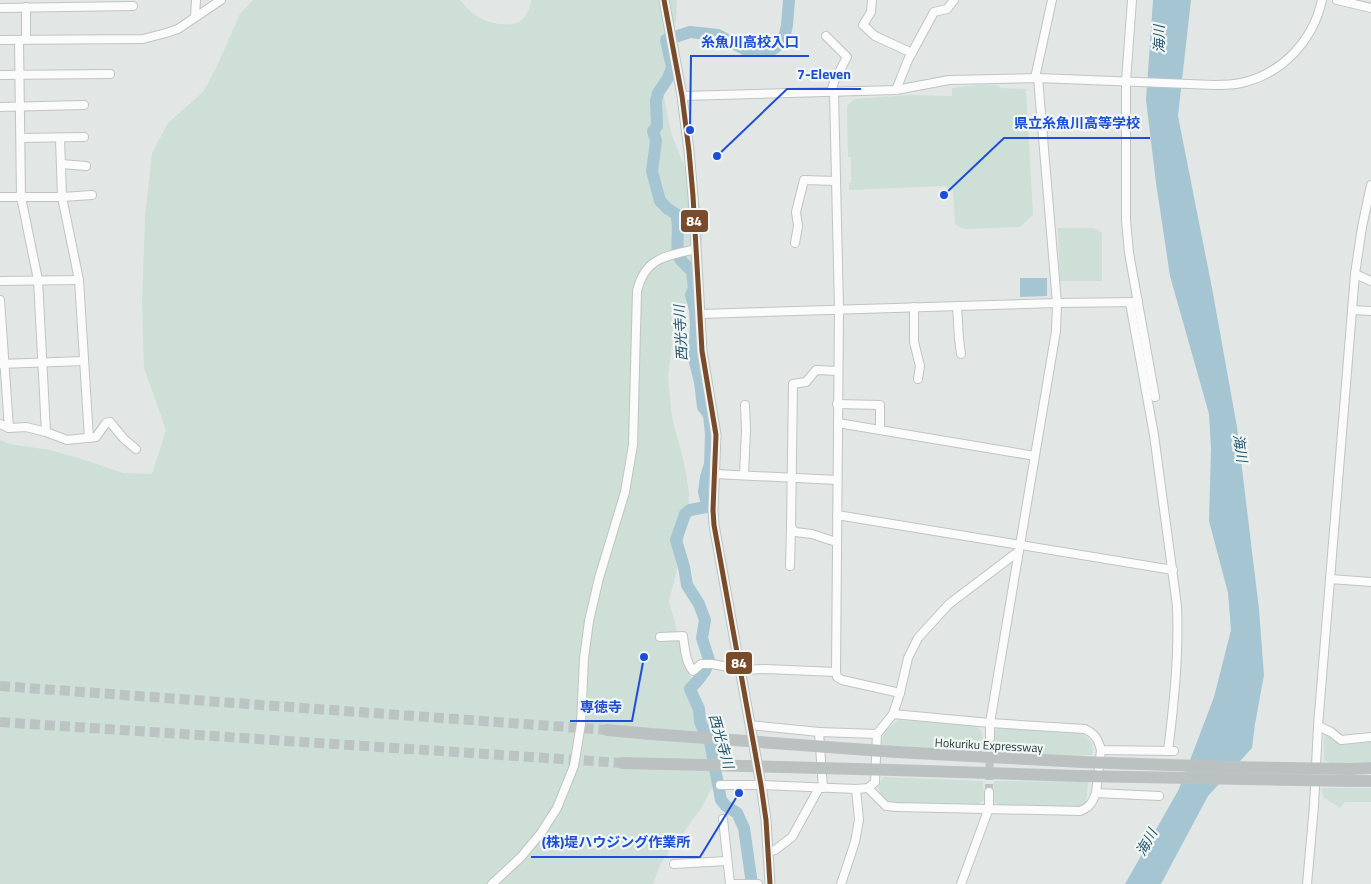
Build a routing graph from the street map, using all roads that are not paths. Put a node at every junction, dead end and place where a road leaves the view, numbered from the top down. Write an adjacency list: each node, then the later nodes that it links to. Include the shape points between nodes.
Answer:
1 (196, 0): 14 (street)
2 (221, 0): 14 (street)
3 (664, 0): 26 (main road)
4 (872, 0): 18 (street, via 863,26 875,36)
5 (954, 0): 18 (street, via 947,9 934,12)
6 (1052, 0): 22 (street)
7 (1132, 0): 23 (street)
8 (1322, 0): 23 (street, via 1311,32 1300,48 1268,73 1240,83 1214,85)
9 (1337, 0): 13 (street)
10 (133, 6): 11 (street)
11 (26, 7): 12 (street); 17 (street)
12 (0, 8)
13 (1371, 8)
14 (195, 17): 17 (street, via 178,28 143,39)
15 (826, 36): 25 (street, via 847,57 834,82)
16 (0, 40): 17 (street)
17 (22, 40): 19 (street)
18 (912, 53): 24 (street)
19 (20, 74): 20 (street); 21 (street); 29 (street)
20 (110, 74)
21 (0, 75)
22 (1037, 78): 23 (street); 24 (street, via 948,80); 52 (street)
23 (1126, 81): 51 (street, via 1126,220)
24 (896, 90): 25 (street)
25 (833, 92): 26 (street); 35 (street)
26 (682, 96): 44 (main road, via 692,176)
27 (84, 105): 29 (street)
28 (0, 107): 29 (street)
29 (21, 107): 31 (street)
30 (84, 137): 32 (street)
31 (21, 138): 32 (street); 38 (street)
32 (60, 138): 33 (street)
33 (61, 164): 34 (street); 40 (street)
34 (86, 166)
35 (836, 180): 43 (street, via 804,180 796,212); 55 (street)
36 (1371, 184): 41 (street)
37 (92, 195): 40 (street)
38 (21, 196): 39 (street); 40 (street); 46 (street)
39 (0, 197)
40 (62, 197): 47 (street)
41 (1362, 226): 42 (street); 45 (street)
42 (1371, 226)
43 (795, 243)
44 (696, 249): 58 (main road); 118 (street, via 665,257 650,265 644,271 637,290 632,452 625,492 589,621 581,724 574,766 557,808 542,833)
45 (1355, 274): 49 (street); 56 (street)
46 (38, 280): 47 (street); 48 (street); 61 (street)
47 (79, 280): 60 (street)
48 (0, 281)
49 (1371, 281)
50 (0, 300): 62 (street)
51 (1134, 302): 52 (street); 65 (street); 85 (street)
52 (1057, 303): 53 (street); 75 (street, via 1056,331)
53 (957, 306): 54 (street); 59 (street)
54 (914, 307): 55 (street); 64 (street, via 914,342 920,366)
55 (839, 309): 58 (street); 63 (street)
56 (1352, 310): 57 (street); 86 (street)
57 (1371, 311)
58 (700, 314): 76 (main road, via 702,351 716,435)
59 (962, 354)
60 (84, 362): 61 (street); 73 (street)
61 (43, 363): 62 (street); 72 (street)
62 (2, 364): 70 (street)
63 (838, 371): 66 (street); 78 (street, via 816,370 806,382 793,384)
64 (918, 379)
65 (1155, 397)
66 (837, 404): 68 (street); 71 (street, via 880,405)
67 (745, 405): 77 (street)
68 (838, 423): 71 (street); 79 (street)
69 (0, 424): 70 (street)
70 (9, 428): 72 (street, via 26,427)
71 (880, 430): 75 (street)
72 (46, 432): 73 (street, via 68,440)
73 (88, 438): 74 (street, via 96,437 110,422)
74 (136, 449)
75 (1035, 456): 83 (street)
76 (715, 474): 77 (street); 89 (main road, via 714,524)
77 (744, 475): 78 (street)
78 (792, 478): 79 (street); 81 (street)
79 (837, 480): 80 (street)
80 (837, 515): 82 (street); 83 (street)
81 (790, 527): 82 (street, via 795,532); 84 (street)
82 (836, 542): 90 (street)
83 (1019, 548): 85 (street); 91 (street, via 948,604 918,638 908,658); 93 (street)
84 (790, 566)
85 (1173, 570): 101 (street, via 1178,633 1171,751)
86 (1330, 579): 87 (street); 95 (street)
87 (1371, 582)
88 (660, 637): 89 (street, via 683,636 686,656 693,671 701,664)
89 (740, 669): 90 (street); 94 (main road)
90 (836, 672): 91 (street, via 842,680)
91 (900, 694): 92 (street)
92 (893, 714): 93 (street); 98 (street)
93 (990, 723): 100 (street); 101 (street, via 1086,729 1094,733)
94 (750, 725): 97 (street); 106 (main road)
95 (1318, 726): 99 (street, via 1341,740); 124 (street)
96 (607, 730): 103 (highway, Hokuriku Expressway, bridge, via 896,752 1082,762 1226,768)
97 (819, 732): 98 (street); 107 (street)
98 (877, 734): 108 (street, via 875,782)
99 (1371, 737)
100 (990, 738)
101 (1101, 750): 111 (street)
102 (622, 762): 104 (highway, bridge)
103 (1371, 768)
104 (1371, 781)
105 (720, 785): 106 (street)
106 (761, 785): 107 (street); 115 (main road)
107 (821, 788): 109 (street); 115 (street, via 792,837)
108 (868, 788): 109 (street); 113 (street, via 886,806)
109 (856, 789): 122 (street, via 859,820)
110 (989, 792): 113 (street)
111 (1096, 793): 112 (street); 113 (street, via 1088,808 1080,811)
112 (1160, 796)
113 (988, 808): 123 (street)
114 (723, 818): 116 (street)
115 (768, 852): 121 (main road)
116 (728, 861): 117 (street); 119 (street)
117 (674, 864)
118 (492, 884)
119 (731, 884): 120 (street)
120 (758, 884)
121 (770, 884)
122 (841, 884)
123 (961, 884)
124 (1307, 884)

